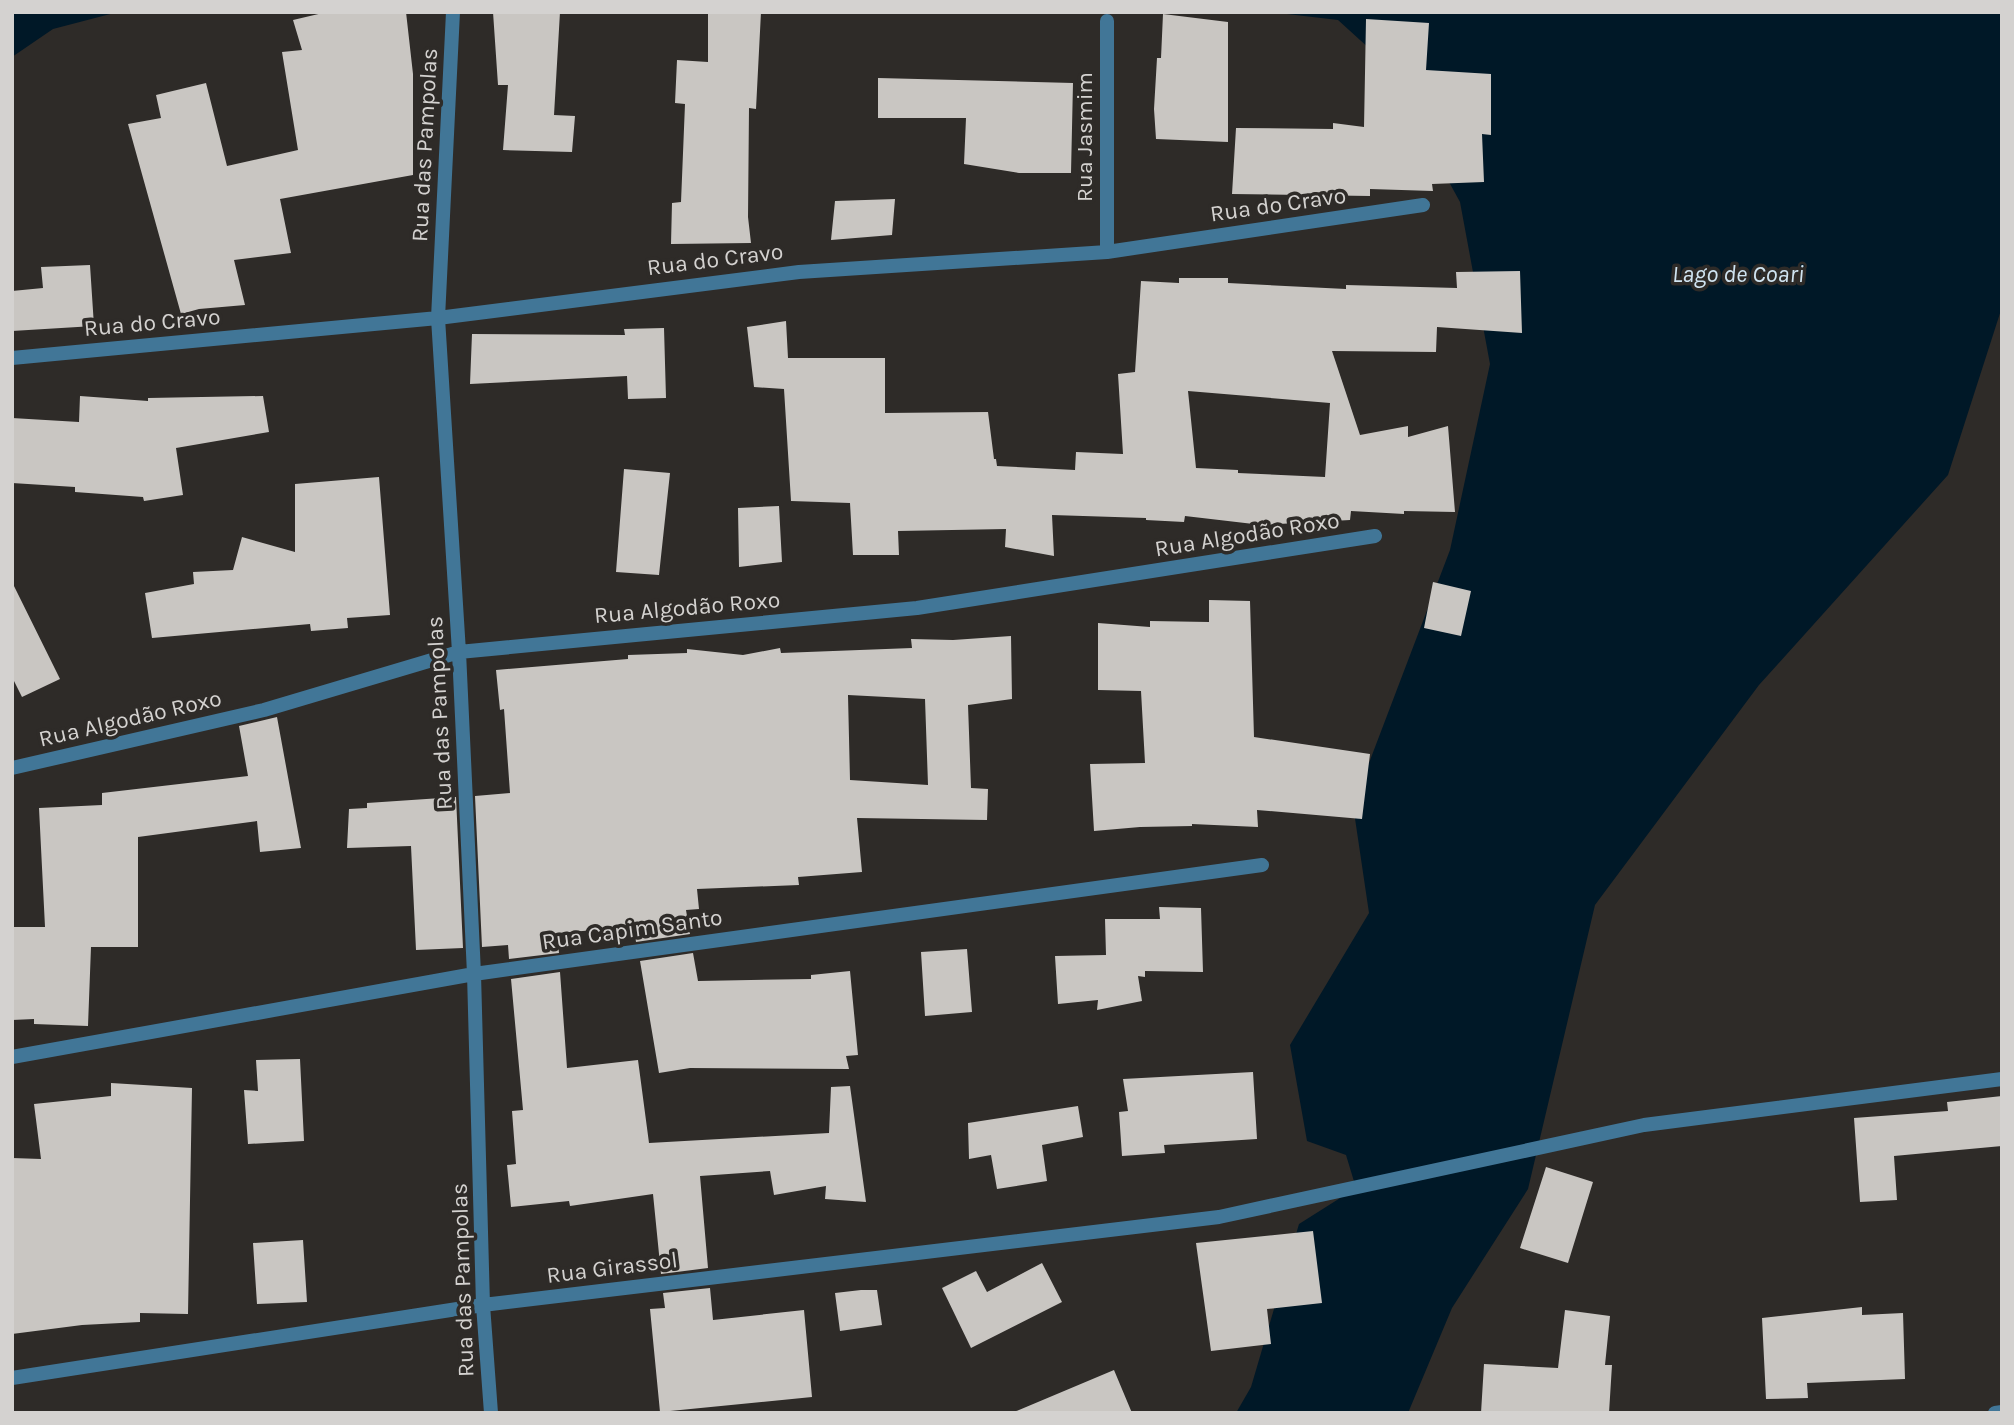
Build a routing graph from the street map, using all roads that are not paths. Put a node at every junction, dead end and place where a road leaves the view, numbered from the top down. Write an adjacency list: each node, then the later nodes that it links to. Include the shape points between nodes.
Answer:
1 (453, 12): 5 (street, Rua das Pampolas)
2 (1107, 22): 4 (street, Rua Jasmim)
3 (1423, 205): 4 (street, Rua do Cravo)
4 (1107, 252): 5 (street, Rua do Cravo, via 800,272)
5 (438, 317): 6 (street, Rua do Cravo); 8 (street, Rua das Pampolas)
6 (12, 358)
7 (1375, 536): 8 (street, Rua Algodão Roxo, via 918,608)
8 (459, 652): 9 (street, Rua Algodão Roxo, via 264,710); 11 (street, Rua das Pampolas)
9 (12, 768)
10 (1262, 864): 11 (street, Rua Capim Santo)
11 (474, 974): 12 (street, Rua Capim Santo); 14 (street, Rua das Pampolas)
12 (12, 1057)
13 (2002, 1079): 14 (street, Rua Girassol, via 1644,1125 1219,1217)
14 (484, 1305): 15 (street, Rua Girassol); 17 (street, Rua das Pampolas)
15 (12, 1378)
16 (2002, 1412): 18 (street)
17 (491, 1413)
18 (1995, 1413)

